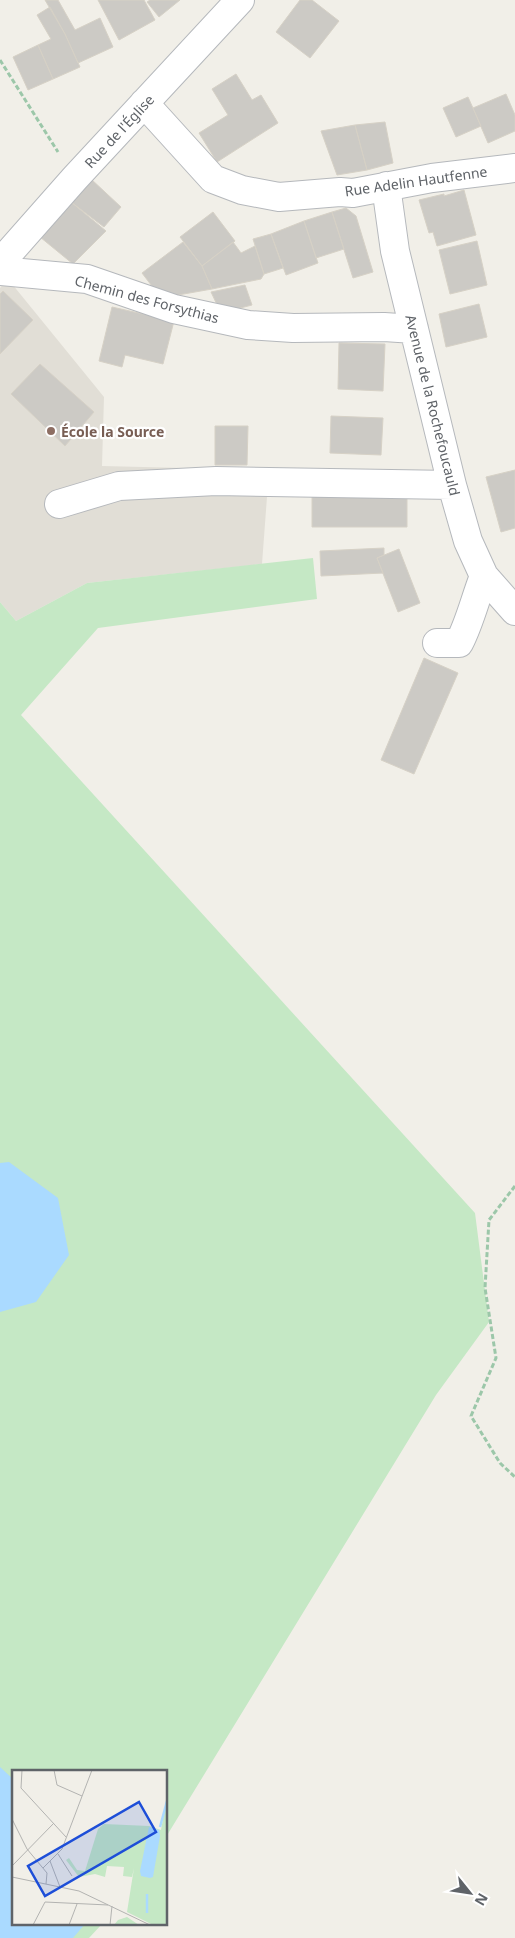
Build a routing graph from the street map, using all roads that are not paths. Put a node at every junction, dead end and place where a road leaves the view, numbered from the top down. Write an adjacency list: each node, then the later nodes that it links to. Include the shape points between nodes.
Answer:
1 (240, 0): 2 (street, Rue de l'Église)
2 (144, 103): 4 (street, Rue Adelin Hautfenne, via 205,172 213,179 242,190 279,197 353,193); 5 (street, Rue de l'Église)
3 (515, 168): 4 (street, Rue Adelin Hautfenne)
4 (386, 186): 7 (street, Avenue de la Rochefoucauld, via 394,251)
5 (0, 263)
6 (0, 271): 7 (street, Chemin des Forsythias, via 87,279 174,308 248,325)
7 (414, 329): 8 (street, Avenue de la Rochefoucauld)
8 (452, 485): 9 (street, via 216,481 119,486); 10 (street, Avenue de la Rochefoucauld, via 468,541)
9 (60, 504)
10 (484, 576): 11 (street, Avenue de la Rochefoucauld); 12 (street, via 468,626 459,642)
11 (515, 610)
12 (437, 643)

